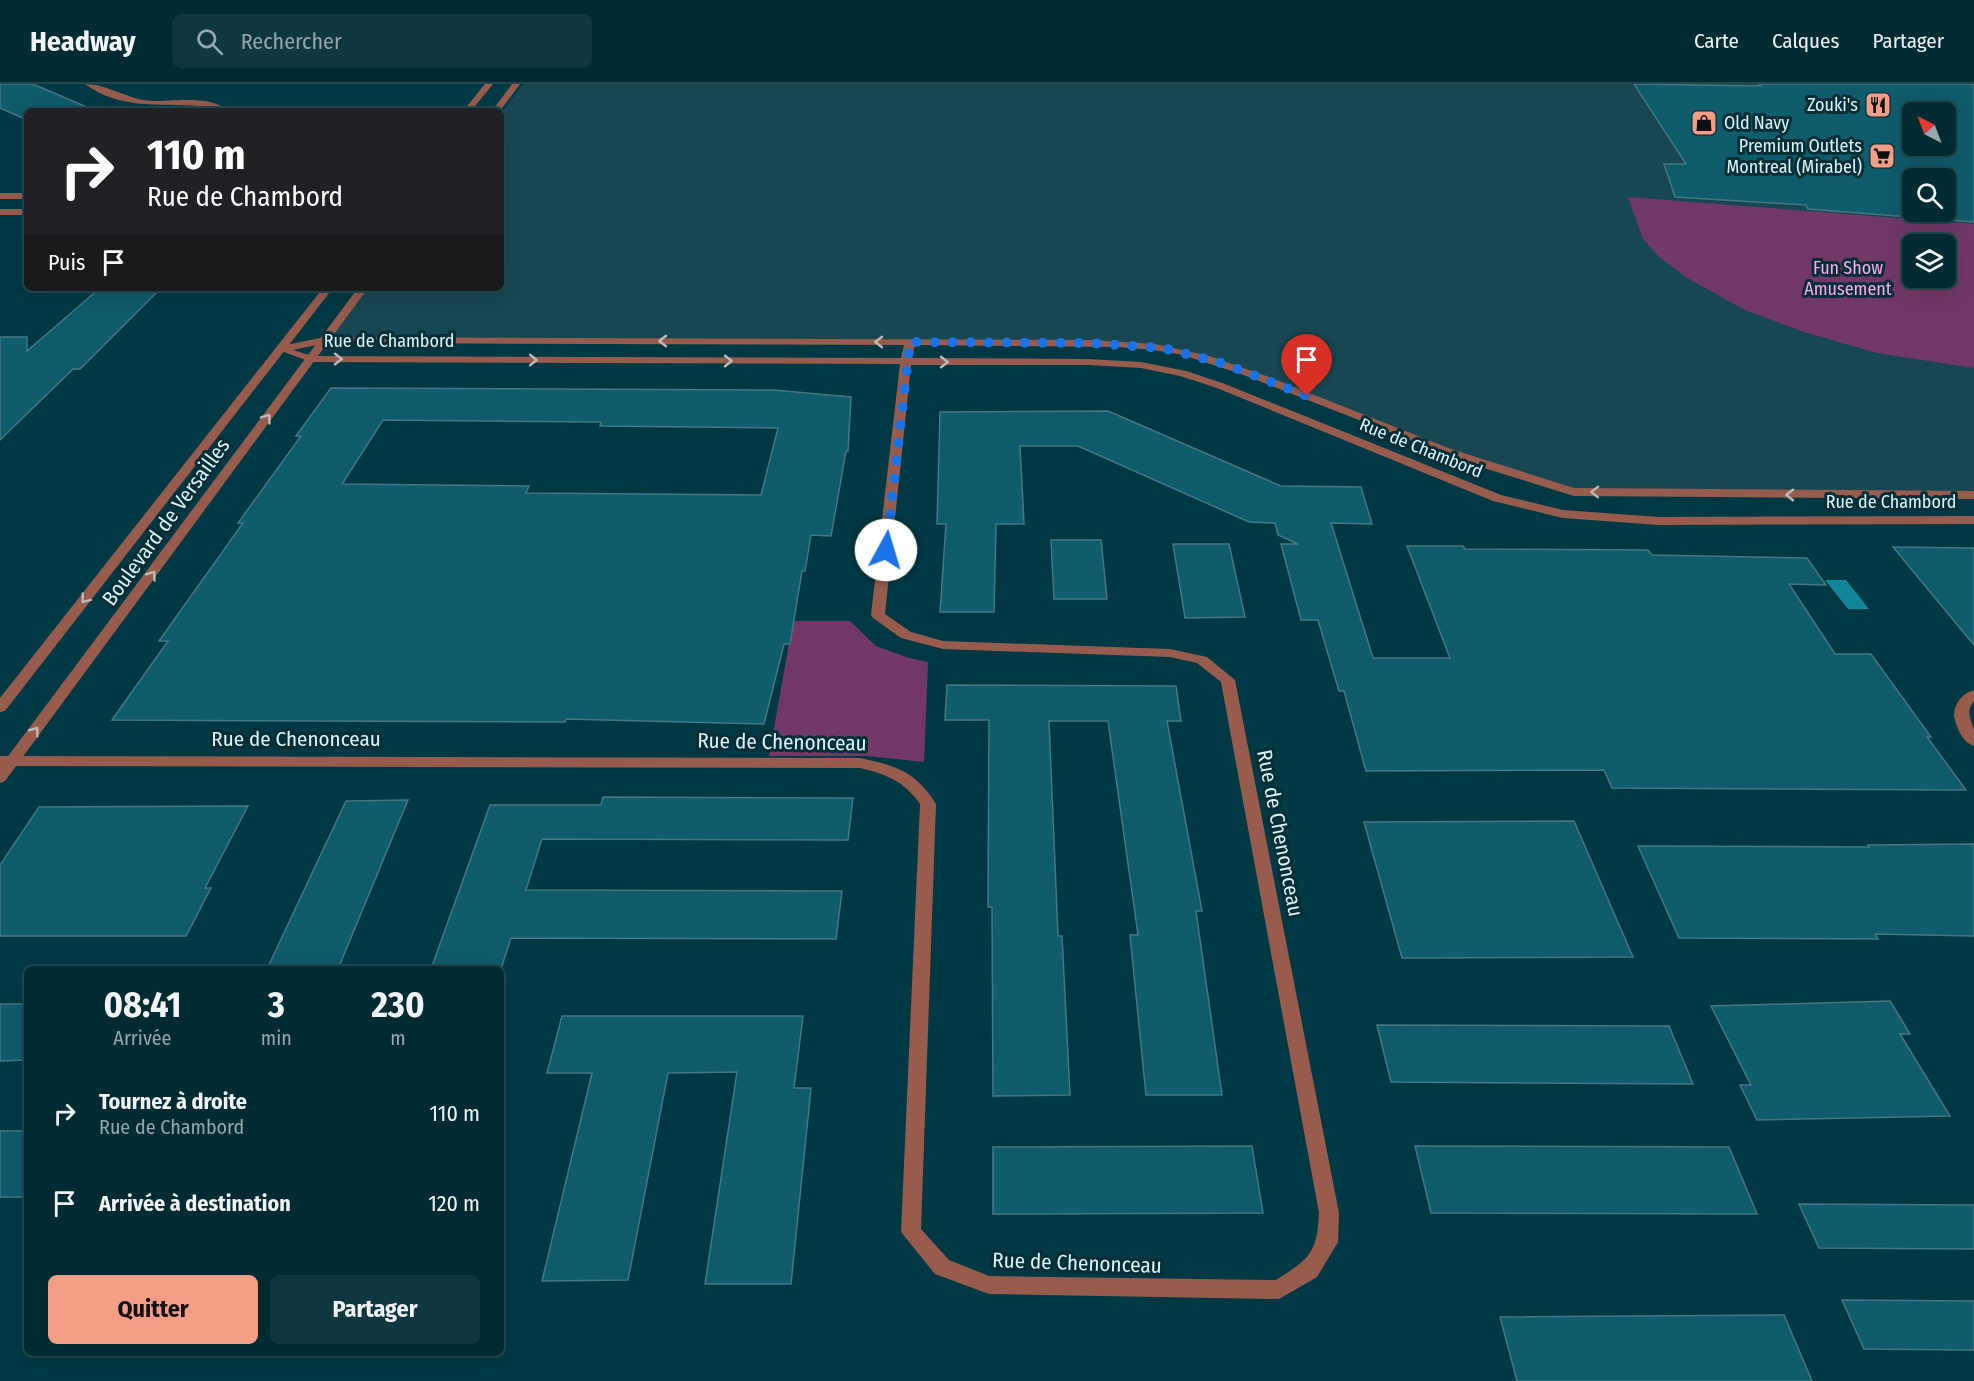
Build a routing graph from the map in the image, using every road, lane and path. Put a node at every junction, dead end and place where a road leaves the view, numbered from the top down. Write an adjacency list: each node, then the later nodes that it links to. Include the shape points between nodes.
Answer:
1 (89, 84): 4 (street, via 144,103 207,103)
2 (489, 84): 5 (street)
3 (516, 84): 6 (street)
4 (220, 108)
5 (469, 108)
6 (498, 108)
7 (0, 196): 8 (street)
8 (24, 196)
9 (0, 212): 10 (street)
10 (24, 212)
11 (326, 291): 15 (street, Boulevard de Versailles)
12 (361, 291): 13 (street, Boulevard de Versailles)
13 (325, 340): 14 (street, Rue de Chambord, one-way to 13); 15 (street, Rue de Chambord); 16 (street, Boulevard de Versailles)
14 (910, 342): 17 (street, Rue de Chenonceau); 18 (street, Rue de Chambord, one-way to 14, via 1574,492 1517,478 1225,364 1163,348 1091,343)
15 (281, 349): 16 (street, Rue de Chambord); 21 (street, Boulevard de Versailles, one-way to 21)
16 (311, 359): 17 (street, Rue de Chambord, one-way to 17); 23 (street, Boulevard de Versailles, one-way to 16)
17 (906, 362): 19 (street, Rue de Chambord, one-way to 19, via 1088,362 1141,365 1182,373 1497,498 1563,514 1659,521); 23 (street, Rue de Chenonceau, via 879,615 906,635 943,645 1170,653 1202,660 1228,680 1329,1213 1328,1242 1309,1270 1279,1290 989,1285 942,1267 911,1232 928,804 916,785 895,771 860,763)
18 (1974, 495)
19 (1974, 520)
20 (1974, 694): 22 (street, via 1961,706 1960,714)
21 (0, 708)
22 (1974, 741)
23 (6, 761): 24 (street, Boulevard de Versailles)
24 (0, 778)

